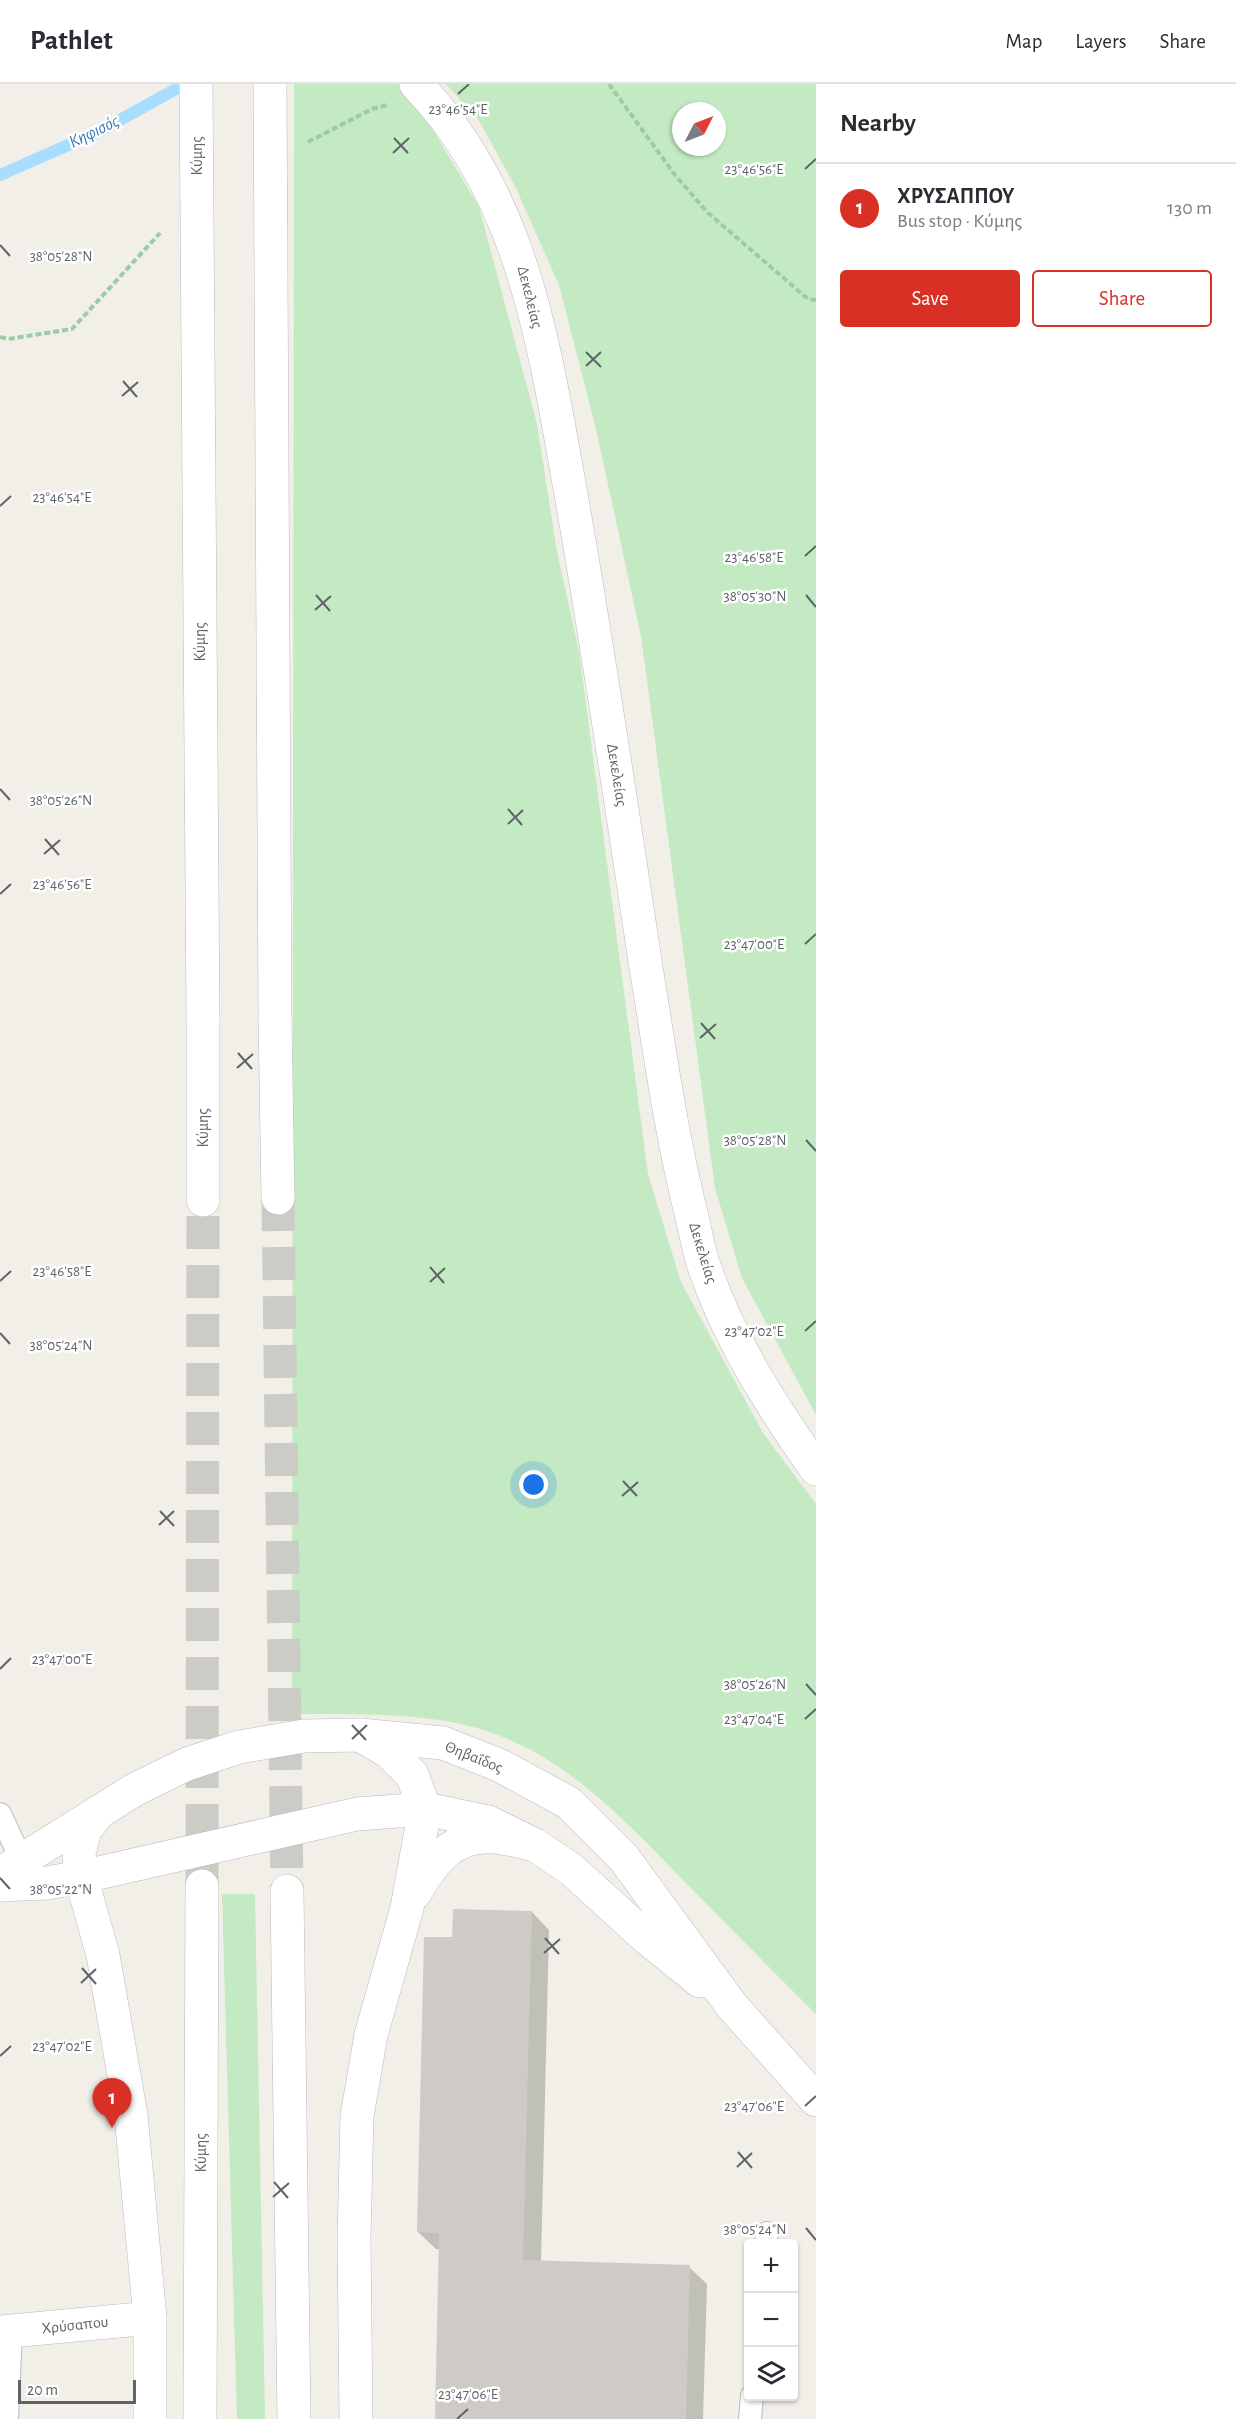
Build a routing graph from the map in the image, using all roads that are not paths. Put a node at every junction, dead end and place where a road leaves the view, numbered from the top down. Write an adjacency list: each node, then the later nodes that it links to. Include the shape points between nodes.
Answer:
1 (196, 84): 5 (main road, Κύμης, bridge)
2 (270, 84): 4 (main road, bridge)
3 (416, 84): 6 (main road, Δεκελείας, via 465,148 495,198 520,256 559,428 596,635 674,1147 703,1264 739,1349 780,1418)
4 (278, 1198)
5 (203, 1200)
6 (816, 1468)
7 (360, 1735): 8 (main road, via 389,1752 412,1775); 9 (main road, Θηβαΐδος, via 304,1736 239,1747 187,1764); 17 (main road, Θηβαΐδος, via 443,1743 499,1765 569,1803 623,1857)
8 (426, 1809): 11 (main road, Θηβαΐδος, via 488,1822); 13 (main road, Θηβαΐδος, via 357,1814); 16 (main road)
9 (100, 1811): 12 (main road, Θηβαΐδος); 13 (main road, via 85,1830 79,1853)
10 (0, 1814): 12 (lane)
11 (535, 1845): 16 (main road, via 492,1837 463,1841 429,1868); 17 (main road, Θηβαΐδος, via 572,1870 648,1940)
12 (10, 1870): 13 (main road, Θηβαΐδος)
13 (81, 1877): 19 (main road, via 103,1955 127,2092)
14 (202, 1886): 24 (main road, Κύμης)
15 (287, 1892): 25 (main road)
16 (407, 1908): 26 (main road, via 371,2035 357,2116)
17 (732, 2006): 18 (main road, Θηβαΐδος)
18 (816, 2100)
19 (150, 2318): 20 (main road, Χρύσαπου); 23 (main road)
20 (5, 2332): 22 (lane)
21 (752, 2401): 27 (lane)
22 (8, 2419)
23 (150, 2419)
24 (200, 2419)
25 (294, 2419)
26 (356, 2419)
27 (750, 2419)

